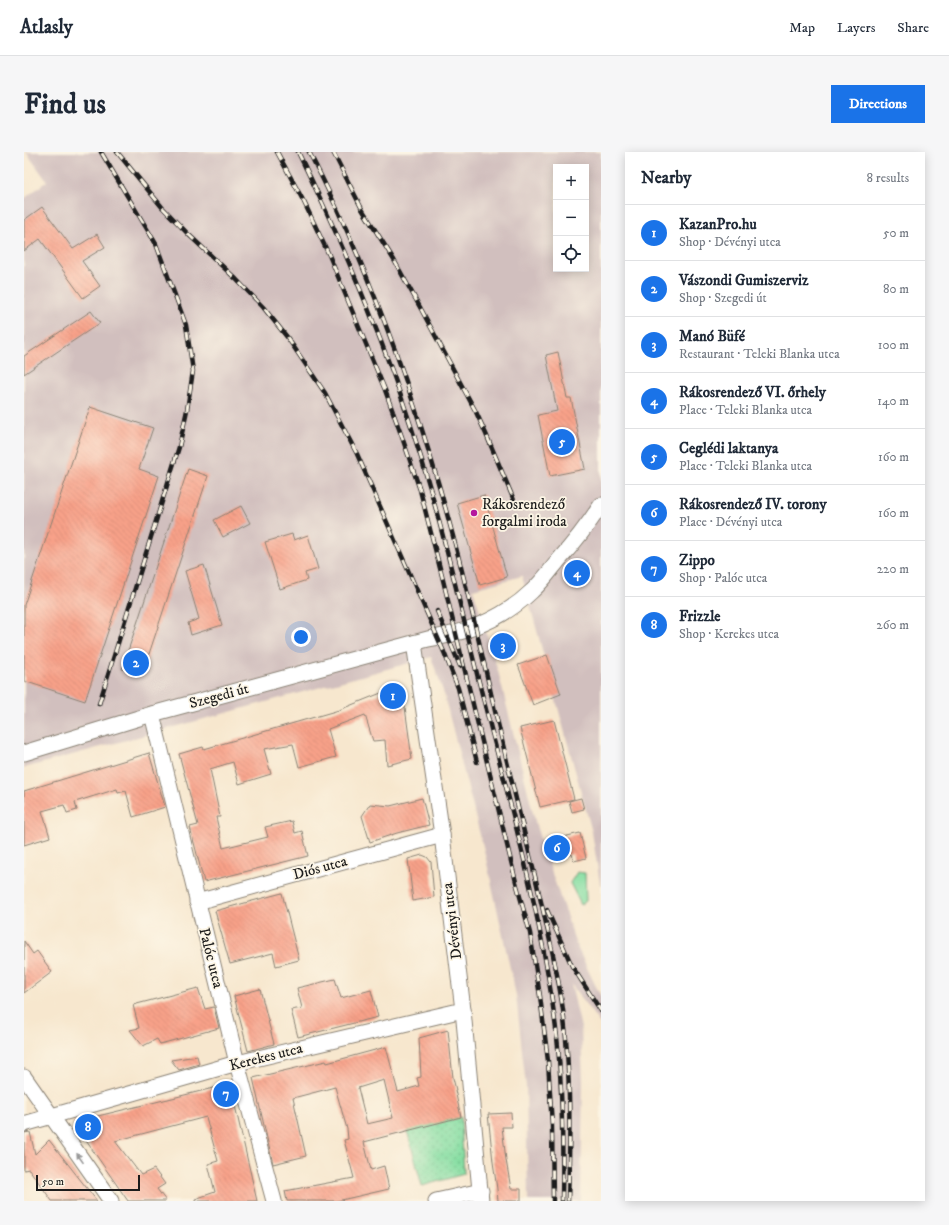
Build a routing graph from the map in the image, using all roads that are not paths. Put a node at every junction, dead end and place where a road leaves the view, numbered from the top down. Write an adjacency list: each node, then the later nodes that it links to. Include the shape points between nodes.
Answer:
1 (601, 505): 2 (street, Szegedi út, via 577,539 540,582 512,607 492,620 466,630)
2 (414, 643): 3 (street, Szegedi út); 5 (street, Dévényi utca)
3 (152, 714): 4 (street, Szegedi út); 6 (street, Palóc utca)
4 (24, 753)
5 (442, 835): 6 (street, Diós utca); 7 (street, Dévényi utca)
6 (197, 902): 8 (street, Palóc utca)
7 (463, 1010): 8 (street, Kerekes utca); 12 (street, Dévényi utca)
8 (237, 1064): 10 (street, Kerekes utca); 14 (street, Palóc utca)
9 (24, 1077): 10 (street)
10 (51, 1117): 11 (street, Kerekes utca); 13 (street, one-way to 10)
11 (24, 1124)
12 (481, 1196): 15 (street)
13 (111, 1201)
14 (274, 1201)
15 (436, 1201)

